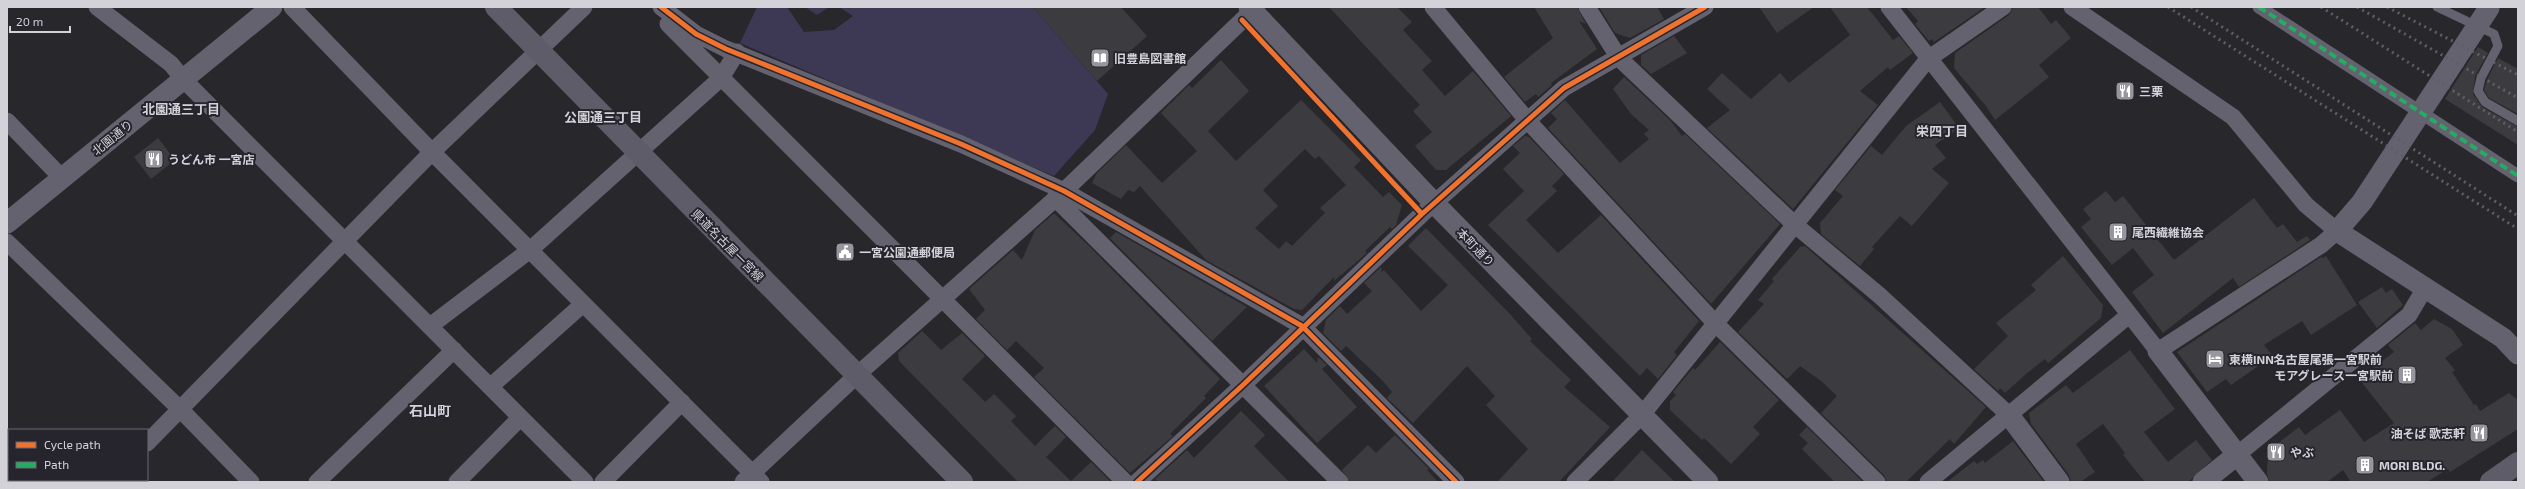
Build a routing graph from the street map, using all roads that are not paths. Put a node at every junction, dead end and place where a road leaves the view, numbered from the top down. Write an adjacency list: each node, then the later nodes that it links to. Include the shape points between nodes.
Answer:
1 (97, 7): 23 (street, via 171,64)
2 (272, 7): 23 (street, 北園通り)
3 (292, 7): 27 (street)
4 (496, 7): 18 (main road, 県道名古屋一宮線)
5 (584, 7): 18 (street)
6 (651, 7): 22 (street)
7 (661, 7): 19 (street, via 696,34)
8 (1433, 7): 24 (street)
9 (1587, 7): 20 (street)
10 (1705, 7): 20 (street)
11 (1889, 7): 21 (street)
12 (2003, 7): 21 (street)
13 (2072, 7): 35 (street, via 2233,117 2306,205)
14 (2259, 7): 29 (street)
15 (2437, 7): 26 (lane, via 2494,34 2498,46 2481,78 2478,91 2485,102)
16 (2490, 7): 35 (street, via 2362,202)
17 (1253, 8): 31 (street); 32 (street, 本町通り)
18 (538, 50): 27 (street); 28 (main road, 県道名古屋一宮線)
19 (737, 52): 22 (street); 31 (street, via 961,144)
20 (1619, 58): 24 (street, via 1564,88); 34 (street)
21 (1928, 58): 34 (street); 42 (street)
22 (721, 78): 28 (street); 40 (street)
23 (183, 79): 30 (street, 北園通り); 37 (street)
24 (1527, 120): 32 (street); 43 (street)
25 (7, 121): 30 (street)
26 (2518, 122)
27 (432, 152): 37 (street); 38 (street)
28 (637, 153): 38 (street); 49 (main road, 県道名古屋一宮線)
29 (2518, 176)
30 (62, 178): 33 (street, 北園通り)
31 (1060, 195): 40 (street); 45 (street); 50 (street)
32 (1434, 203): 45 (street); 55 (street, 本町通り)
33 (7, 223)
34 (1794, 224): 43 (street); 54 (street, via 1879,295)
35 (2337, 231): 39 (street); 47 (street, via 2321,245)
36 (7, 242): 53 (street)
37 (346, 242): 44 (street); 53 (street)
38 (530, 250): 41 (street); 44 (street)
39 (2425, 288): 48 (street, via 2503,338); 58 (street, via 2409,315)
40 (942, 300): 49 (street); 67 (street)
41 (583, 304): 51 (street); 52 (street)
42 (2129, 315): 47 (street); 54 (street)
43 (1716, 323): 55 (street); 73 (street)
44 (430, 326): 46 (street)
45 (1302, 326): 50 (street); 70 (street)
46 (454, 350): 51 (street); 62 (street)
47 (2158, 351): 58 (street)
48 (2518, 354)
49 (857, 374): 60 (street); 66 (main road, 県道名古屋一宮線)
50 (1243, 385): 68 (street); 69 (street)
51 (491, 386): 56 (street)
52 (682, 402): 60 (street); 65 (street)
53 (180, 410): 57 (street); 61 (street)
54 (2009, 415): 74 (street); 75 (street)
55 (1641, 416): 71 (street); 72 (street, 本町通り)
56 (520, 418): 63 (street); 64 (street)
57 (148, 443)
58 (2238, 454): 76 (street); 77 (street)
59 (2518, 463): 78 (main road)
60 (752, 479)
61 (251, 482)
62 (317, 482)
63 (457, 482)
64 (586, 482)
65 (603, 482)
66 (962, 482)
67 (1126, 482)
68 (1136, 482)
69 (1340, 482)
70 (1456, 482)
71 (1575, 482)
72 (1708, 482)
73 (1877, 482)
74 (1928, 482)
75 (2059, 482)
76 (2203, 482)
77 (2258, 482)
78 (2491, 482)

